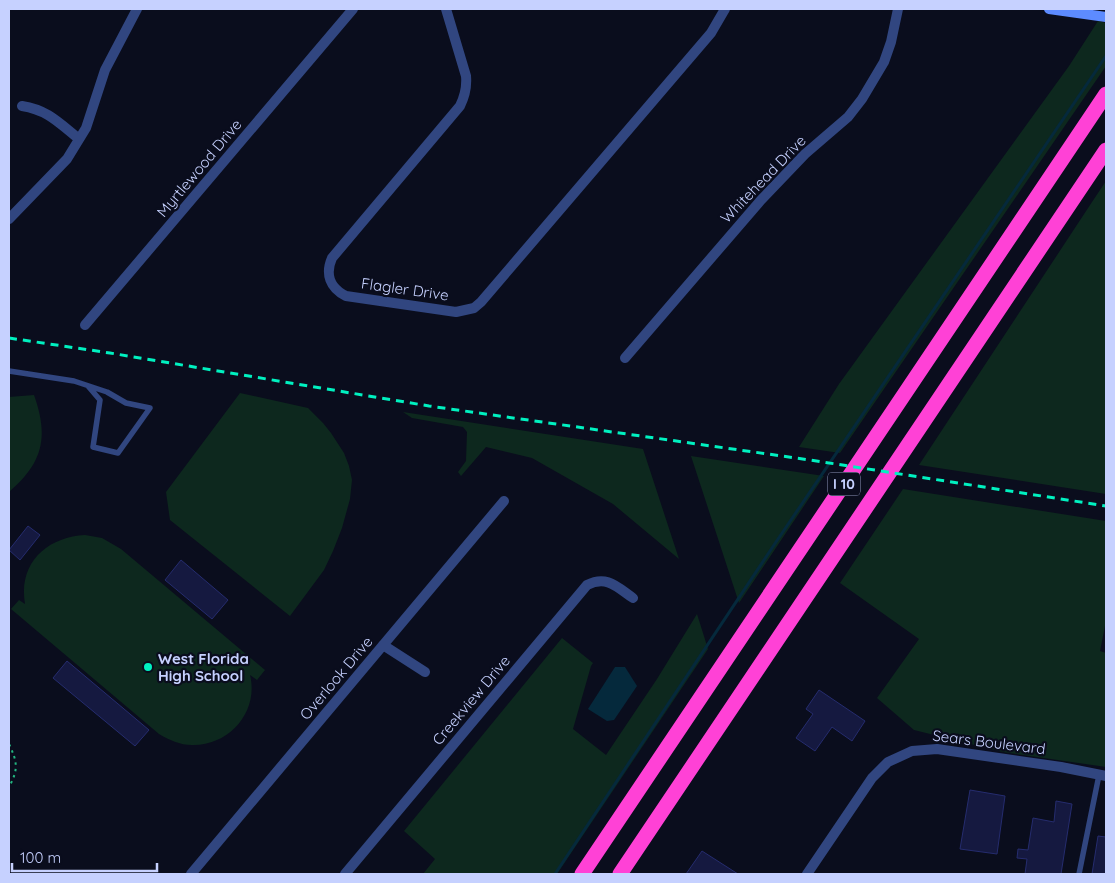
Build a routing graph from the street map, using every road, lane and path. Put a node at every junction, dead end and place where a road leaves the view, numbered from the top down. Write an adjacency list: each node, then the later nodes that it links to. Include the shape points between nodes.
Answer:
1 (137, 9): 10 (street, via 105,70 86,128)
2 (353, 9): 13 (street, Myrtlewood Drive)
3 (446, 9): 4 (street, Flagler Drive, via 466,76 464,97 460,106 332,258 330,281 346,296 456,312 474,308 711,33)
4 (725, 9)
5 (898, 9): 14 (street, Whitehead Drive, via 884,62 874,82 848,117 805,154 761,200)
6 (1049, 9): 7 (main road)
7 (1106, 18)
8 (1106, 94): 26 (highway, I 10)
9 (22, 106): 10 (street, via 45,112)
10 (79, 139): 12 (street, via 66,159)
11 (1106, 150): 27 (highway, I 10)
12 (9, 219)
13 (85, 325)
14 (625, 358)
15 (9, 371): 16 (lane, via 74,380)
16 (88, 386): 16 (lane, via 100,400 93,447 118,453 150,408)
17 (504, 501): 19 (street, Overlook Drive)
18 (633, 598): 25 (street, Creekview Drive, via 608,581 587,585)
19 (383, 645): 20 (street); 24 (street, Overlook Drive)
20 (424, 672)
21 (9, 744): 23 (path, via 17,766)
22 (1103, 775): 28 (street, Sears Boulevard, via 937,748 912,751 888,762 872,778); 29 (lane)
23 (9, 787)
24 (191, 874)
25 (345, 874)
26 (582, 874)
27 (620, 874)
28 (807, 874)
29 (1079, 874)

